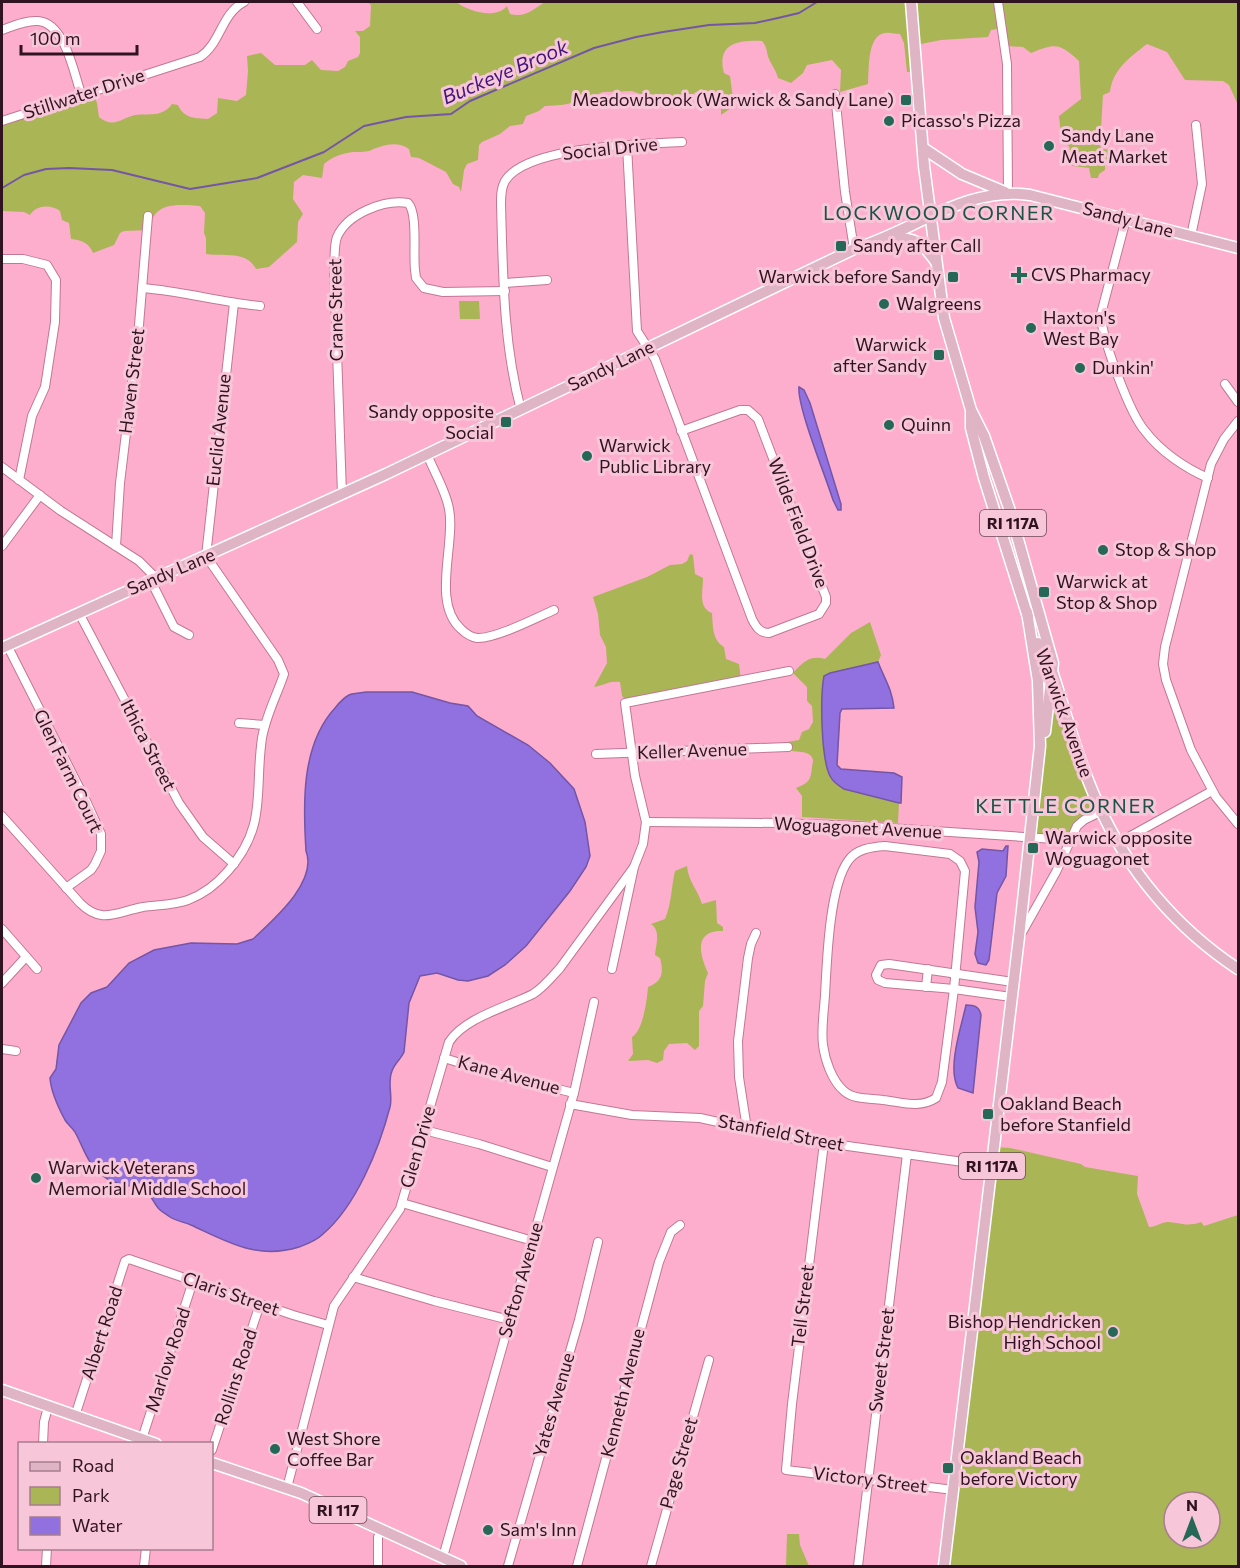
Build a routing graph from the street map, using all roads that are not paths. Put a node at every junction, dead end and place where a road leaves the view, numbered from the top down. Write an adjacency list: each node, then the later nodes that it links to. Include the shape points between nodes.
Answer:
1 (244, 2): 5 (street, Stillwater Drive)
2 (297, 2): 6 (street)
3 (911, 2): 14 (main road, Warwick Avenue / RI 117A)
4 (998, 2): 15 (street, via 1006,53)
5 (234, 5): 8 (street, Stillwater Drive, via 212,46 200,57)
6 (317, 29)
7 (2, 30): 8 (street, via 35,20 52,27 63,41)
8 (81, 94): 10 (street, Stillwater Drive)
9 (835, 94): 22 (street)
10 (2, 121)
11 (1196, 125): 19 (street, via 1202,184)
12 (682, 142): 13 (street, Social Drive)
13 (627, 146): 26 (street, Social Drive, via 556,155 522,168 505,181 501,193); 30 (street, Wilde Field Drive, via 637,331)
14 (923, 148): 15 (main road, via 962,174); 17 (main road, Warwick Avenue / RI 117A)
15 (1008, 193): 17 (main road, Sandy Lane, via 968,201); 18 (main road, Sandy Lane, via 1041,197)
16 (148, 216): 27 (street, Haven Street)
17 (932, 216): 20 (main road, Sandy Lane); 24 (main road, Warwick Avenue / RI 117A)
18 (1126, 219): 19 (main road, Sandy Lane); 39 (street, via 1101,314 1108,349 1142,428 1189,468)
19 (1191, 236): 21 (main road, Sandy Lane)
20 (883, 239): 22 (main road, Sandy Lane); 24 (main road, via 918,241)
21 (1239, 248)
22 (854, 249): 30 (main road, Sandy Lane)
23 (2, 259): 40 (street, via 47,265 56,288 47,379 32,416)
24 (936, 262): 34 (main road, Warwick Avenue / RI 117A, via 944,319)
25 (547, 280): 26 (street)
26 (505, 287): 33 (street, Social Drive, via 507,342); 41 (street, Crane Street, via 443,292 424,288 415,270 414,217 408,203 380,206 353,218 344,227 337,238 334,266)
27 (142, 288): 28 (street); 44 (street, Haven Street)
28 (234, 303): 29 (street); 45 (street, Euclid Avenue)
29 (260, 306)
30 (649, 348): 33 (main road, Sandy Lane); 36 (street, Wilde Field Drive)
31 (1225, 384): 32 (street)
32 (1239, 402)
33 (521, 410): 37 (main road, Sandy Lane)
34 (971, 410): 48 (main road, Warwick Avenue / RI 117A, via 971,428 984,478); 52 (main road, Warwick Avenue / RI 117A, via 1003,489)
35 (1239, 421): 39 (street, via 1217,450)
36 (681, 431): 36 (street, Wilde Field Drive, via 740,410 748,410 758,419 826,597 819,614 773,632 766,633 757,627)
37 (427, 454): 41 (main road, Sandy Lane); 47 (street, via 449,509 446,584 458,627 478,638 492,636)
38 (2, 467): 40 (street)
39 (1208, 478): 60 (street, via 1163,664 1191,750)
40 (19, 480): 42 (street)
41 (342, 494): 45 (main road, Sandy Lane)
42 (40, 495): 43 (street); 44 (street)
43 (2, 546)
44 (116, 546): 46 (street, via 139,561)
45 (206, 556): 46 (main road, Sandy Lane); 55 (street, via 284,674)
46 (152, 578): 49 (main road, Sandy Lane); 50 (street, via 174,627)
47 (554, 610)
48 (1027, 612): 52 (main road, Warwick Avenue, via 1046,665); 59 (main road, RI 117A, via 1038,681)
49 (79, 613): 51 (main road, Sandy Lane); 68 (street, Ithica Street, via 179,803 203,837)
50 (189, 635)
51 (4, 647): 70 (street, Glen Farm Court, via 101,834 98,859 91,870)
52 (1053, 669): 59 (main road, RI 117A); 61 (main road, Warwick Avenue, via 1080,758)
53 (789, 671): 57 (street, via 625,703)
54 (239, 723): 55 (street)
55 (265, 725): 68 (street, via 255,825)
56 (788, 747): 57 (street, Keller Avenue)
57 (632, 753): 58 (street, Keller Avenue); 63 (street)
58 (596, 754)
59 (1038, 764): 65 (main road, RI 117A)
60 (1212, 791): 64 (street); 67 (street)
61 (1102, 812): 66 (street, via 1077,826); 67 (main road, Warwick Avenue)
62 (2, 816): 70 (street)
63 (646, 822): 65 (street, Woguagonet Avenue, via 858,826); 69 (street)
64 (1239, 824)
65 (1030, 838): 66 (street, Woguagonet Avenue); 73 (main road, RI 117A)
66 (1070, 840): 73 (street)
67 (1118, 843): 78 (main road, Warwick Avenue, via 1169,912 1206,946)
68 (234, 864): 70 (street, via 200,896 106,917 90,912)
69 (634, 867): 76 (street); 88 (street, Glen Drive, via 549,980 534,993 460,1029 449,1042)
70 (66, 888)
71 (2, 929): 74 (street)
72 (756, 933): 91 (street, via 748,958 738,1041)
73 (1019, 937): 80 (main road, RI 117A)
74 (26, 957): 75 (street); 81 (street)
75 (37, 969)
76 (612, 969)
77 (928, 969): 79 (street); 82 (street); 82 (street, via 881,965 876,975 885,982)
78 (1239, 969)
79 (955, 974): 80 (street); 83 (street); 83 (street, via 965,884 960,861 944,853 885,846 850,858 839,880 833,907 822,1030 823,1048 841,1088 856,1097 907,1104 924,1105 936,1098 942,1082)
80 (1013, 982): 84 (main road, RI 117A)
81 (2, 983)
82 (927, 987): 83 (street)
83 (954, 988): 84 (street)
84 (1011, 997): 95 (main road, RI 117A)
85 (594, 1002): 89 (street, Sefton Avenue)
86 (2, 1049): 87 (street)
87 (16, 1051)
88 (444, 1058): 89 (street, Kane Avenue); 92 (street, Glen Drive)
89 (574, 1093): 90 (street, Sefton Avenue)
90 (570, 1104): 91 (street, Stanfield Street, via 632,1115 700,1118); 96 (street, Sefton Avenue)
91 (747, 1129): 93 (street, Stanfield Street)
92 (424, 1130): 96 (street); 97 (street, Glen Drive)
93 (824, 1143): 94 (street, Stanfield Street); 116 (street, Tell Street)
94 (907, 1154): 95 (street, Stanfield Street); 117 (street, Sweet Street)
95 (992, 1166): 119 (main road, RI 117A)
96 (552, 1167): 99 (street, Sefton Avenue)
97 (402, 1203): 99 (street); 102 (street, Glen Drive)
98 (680, 1225): 129 (street, Kenneth Avenue, via 671,1232 659,1262)
99 (533, 1241): 105 (street, Sefton Avenue)
100 (598, 1242): 128 (street, Yates Avenue)
101 (135, 1260): 103 (street, Claris Street); 110 (street, Albert Road, via 125,1261)
102 (353, 1277): 105 (street); 106 (street, Glen Drive, via 334,1306)
103 (193, 1281): 104 (street, Claris Street); 111 (street, Marlow Road)
104 (260, 1304): 106 (street, Claris Street); 114 (street, Rollins Road)
105 (510, 1320): 123 (street, Sefton Avenue)
106 (328, 1325): 118 (street, Glen Drive)
107 (709, 1360): 130 (street, Page Street)
108 (2, 1390): 109 (main road)
109 (48, 1407): 110 (main road); 112 (street)
110 (75, 1416): 111 (main road)
111 (142, 1439): 113 (main road)
112 (43, 1442)
113 (152, 1442)
114 (213, 1447)
115 (213, 1463): 118 (main road, RI 117)
116 (786, 1470): 117 (street, Victory Street)
117 (868, 1480): 119 (street, Victory Street); 131 (street, Sweet Street)
118 (287, 1488): 120 (main road, RI 117)
119 (954, 1490): 132 (main road, RI 117A)
120 (382, 1529): 123 (main road, RI 117); 127 (street, via 378,1537)
121 (47, 1550): 125 (street)
122 (146, 1550): 126 (street)
123 (443, 1557): 124 (main road, RI 117)
124 (456, 1565)
125 (46, 1566)
126 (144, 1566)
127 (378, 1566)
128 (508, 1566)
129 (577, 1566)
130 (651, 1566)
131 (858, 1566)
132 (944, 1566)

